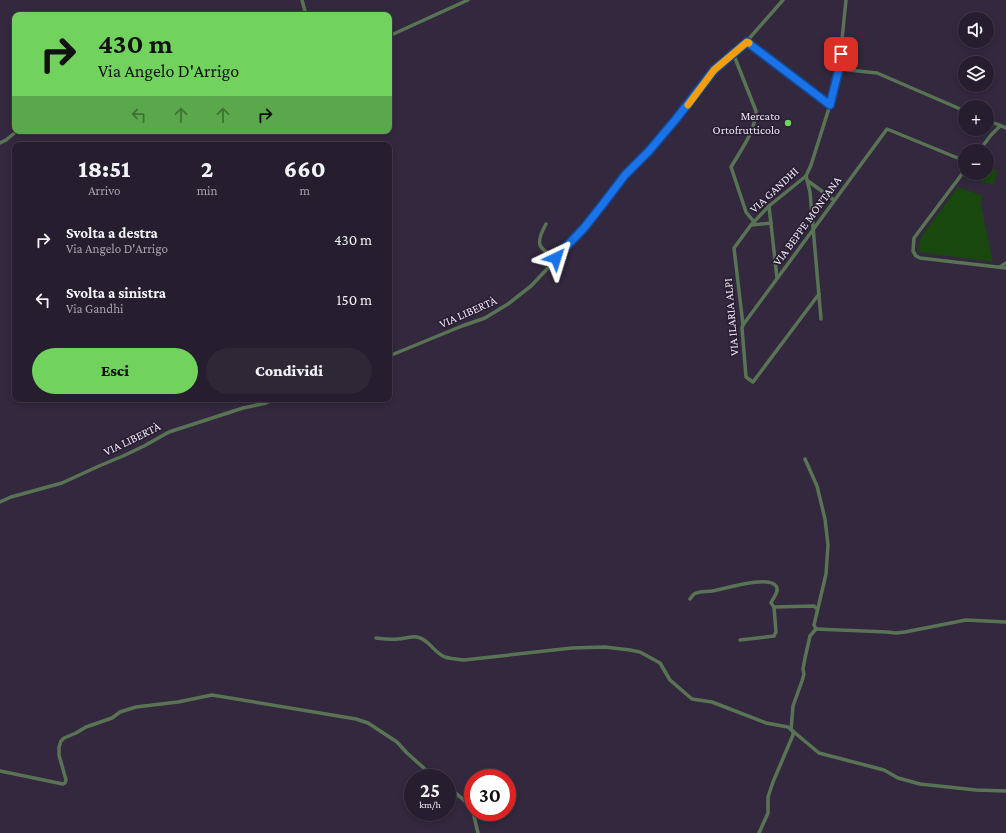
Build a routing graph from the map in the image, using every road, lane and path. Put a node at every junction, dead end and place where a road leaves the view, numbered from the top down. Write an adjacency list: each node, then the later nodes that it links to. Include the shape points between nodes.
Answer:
1 (302, 0): 5 (street)
2 (468, 0): 6 (street)
3 (783, 0): 7 (street, VIA LIBERTÀ)
4 (846, 0): 9 (street, VIA GANDHI)
5 (305, 12)
6 (392, 35)
7 (747, 42): 8 (street, VIA LIBERTÀ); 10 (street)
8 (733, 53): 24 (street, via 756,112 750,134 731,167 746,212); 29 (street, VIA LIBERTÀ, via 714,70 676,119 625,175 584,228)
9 (839, 69): 10 (street, VIA GANDHI); 11 (street, via 877,73)
10 (830, 105): 19 (street, VIA GANDHI)
11 (958, 107)
12 (994, 123): 13 (street)
13 (1000, 126): 14 (street); 17 (street)
14 (1006, 128)
15 (13, 134): 16 (street)
16 (0, 143)
17 (984, 144)
18 (958, 158): 22 (street, VIA BEPPE MONTANA, via 887,129)
19 (806, 176): 21 (street); 23 (street, VIA GANDHI)
20 (958, 179): 31 (street, via 914,238 913,251 920,258)
21 (808, 181): 22 (street); 27 (street)
22 (834, 200): 27 (street, VIA BEPPE MONTANA)
23 (769, 206): 24 (street, VIA GANDHI); 25 (street)
24 (753, 223): 25 (street); 28 (street, VIA GANDHI)
25 (771, 223): 33 (street)
26 (546, 224): 29 (street, via 540,237 540,244 546,253)
27 (813, 230): 33 (street, VIA BEPPE MONTANA); 34 (street)
28 (734, 248): 36 (street, VIA ILARIA ALPI)
29 (556, 258): 37 (street, VIA LIBERTÀ, via 531,286 486,318)
30 (1006, 263): 31 (street)
31 (1000, 267): 32 (street)
32 (1006, 268)
33 (777, 278): 36 (street, VIA BEPPE MONTANA)
34 (819, 294): 35 (street); 36 (street, VIA ILARIA ALPI, via 753,382 746,377)
35 (821, 319)
36 (743, 325)
37 (392, 355)
38 (268, 402): 40 (street, VIA LIBERTÀ, via 169,432 62,483)
39 (805, 459): 43 (street, via 817,486 828,544 826,574)
40 (0, 502)
41 (690, 599): 42 (street, via 694,594 764,582 775,585 778,590 771,603)
42 (774, 607): 43 (street, via 814,606); 47 (street, via 774,636)
43 (817, 609): 45 (street, via 814,624)
44 (1006, 622): 45 (street, via 966,620 896,633)
45 (816, 629): 48 (street, via 810,636 804,674 793,706)
46 (376, 638): 48 (street, via 417,637 444,657 464,660 572,648 605,647 640,652 660,663 670,680 692,698 712,702)
47 (740, 640)
48 (792, 730): 51 (street, via 819,753 884,770 898,778 920,784); 56 (street, via 793,735 773,782 768,797 768,813)
49 (425, 769): 50 (street, via 397,742 368,723 212,695 136,707 64,738 59,747 66,780 63,784)
50 (0, 771)
51 (1006, 791)
52 (456, 794): 53 (street)
53 (464, 800)
54 (476, 821): 55 (street)
55 (478, 833)
56 (759, 833)

